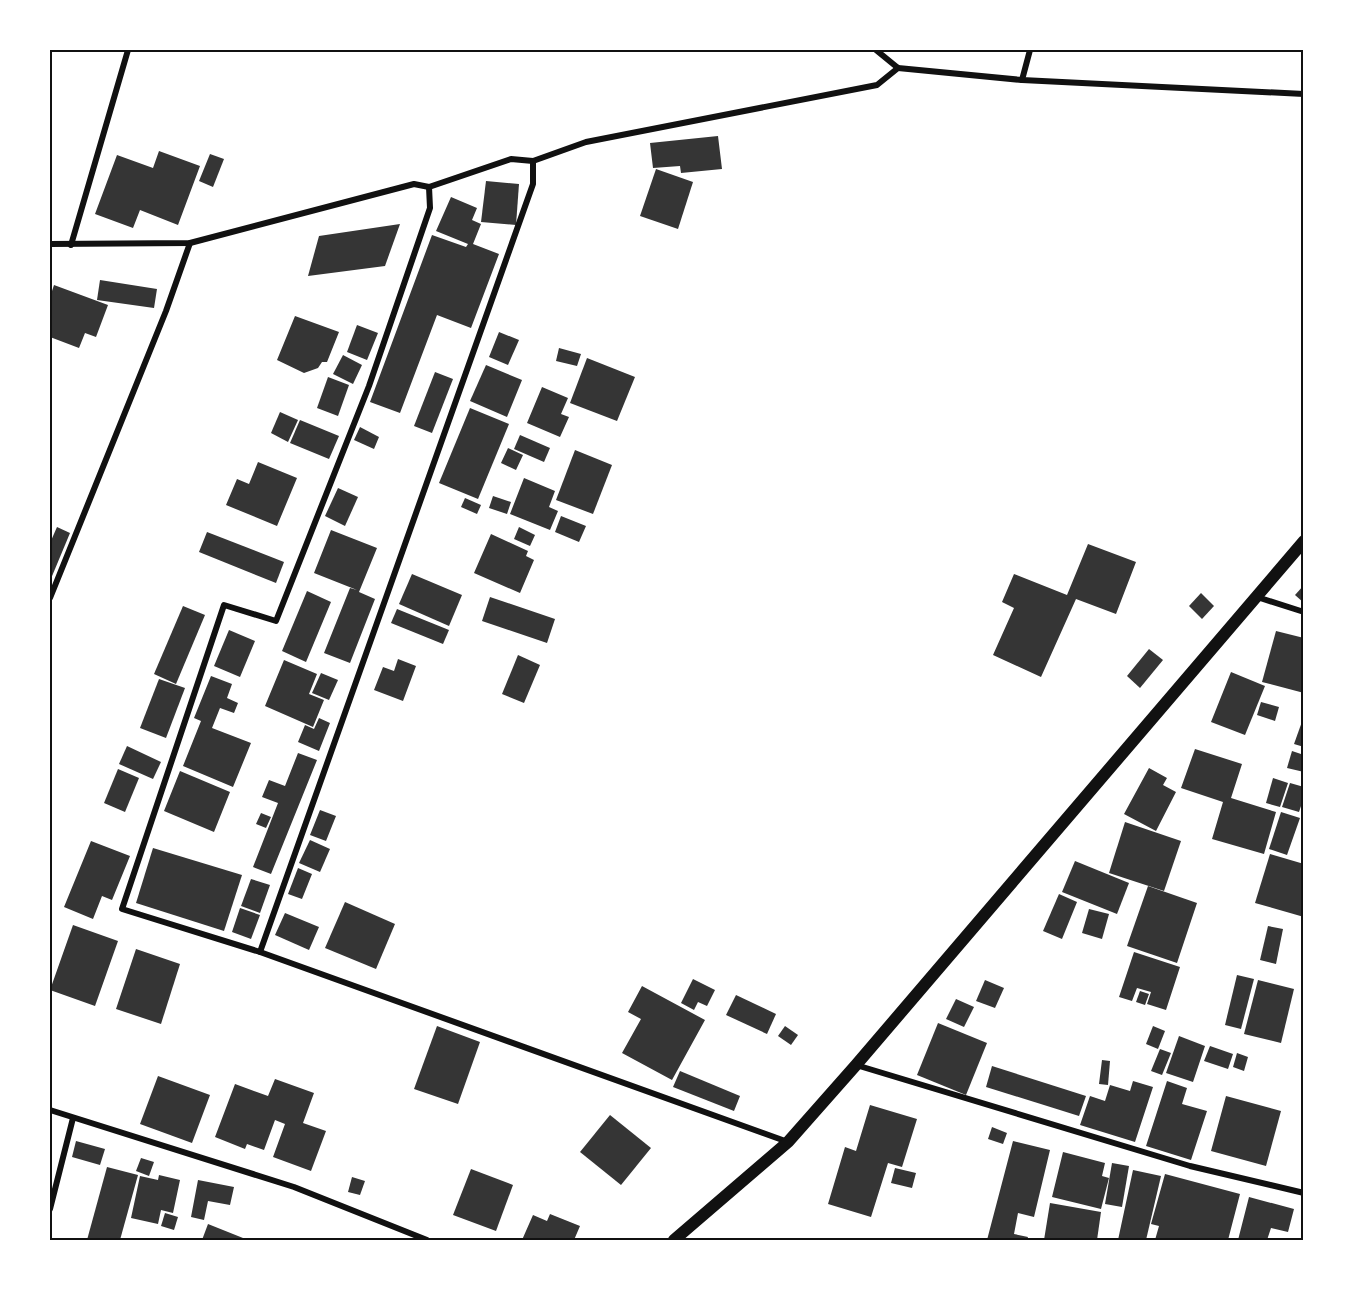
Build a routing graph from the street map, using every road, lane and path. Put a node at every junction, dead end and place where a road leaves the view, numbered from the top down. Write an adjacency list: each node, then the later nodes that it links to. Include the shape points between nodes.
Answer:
1 (128, 50): 11 (street)
2 (876, 50): 4 (street)
3 (1030, 50): 5 (street)
4 (898, 68): 5 (street); 7 (street, via 878,85 586,142)
5 (1022, 80): 6 (street)
6 (1304, 94)
7 (533, 161): 8 (street, via 511,159); 16 (street, via 533,184)
8 (429, 187): 9 (street, via 414,184); 16 (street, via 430,208 369,386 276,621 224,605 122,909)
9 (190, 243): 11 (street); 14 (street)
10 (50, 244): 11 (street)
11 (70, 245)
12 (1304, 541): 13 (main road)
13 (1256, 597): 15 (street); 17 (main road)
14 (50, 598)
15 (1304, 612)
16 (260, 952): 20 (street)
17 (856, 1065): 20 (main road); 21 (street, via 1190,1166)
18 (50, 1110): 19 (street)
19 (73, 1118): 22 (street); 23 (street, via 294,1187)
20 (788, 1142): 24 (main road)
21 (1304, 1193)
22 (50, 1209)
23 (427, 1240)
24 (674, 1240)

